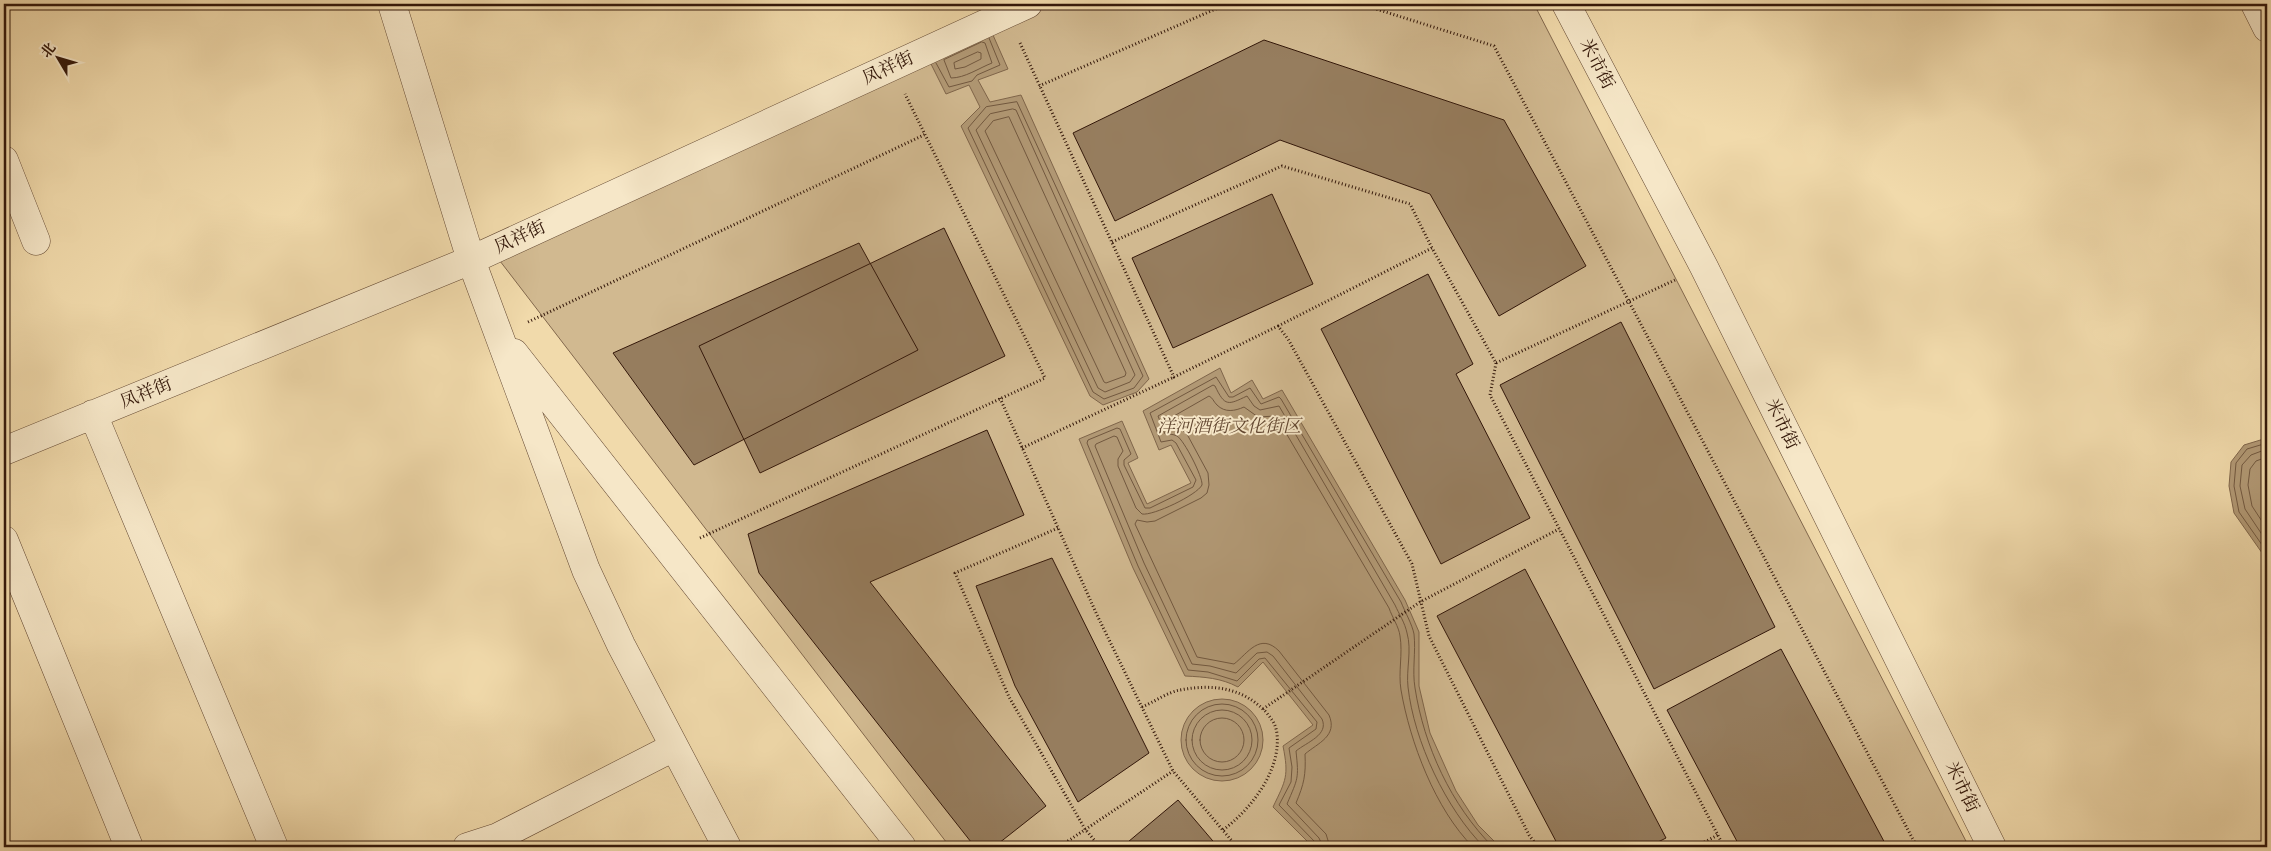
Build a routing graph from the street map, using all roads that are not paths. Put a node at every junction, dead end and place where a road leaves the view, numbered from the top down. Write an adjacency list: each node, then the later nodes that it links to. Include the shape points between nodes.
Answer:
1 (392, 4): 8 (street)
2 (1566, 4): 18 (street, 米市街, via 1704,267)
3 (2255, 4): 5 (street)
4 (1017, 8): 8 (street, 凤祥街)
5 (2267, 28)
6 (4, 160): 7 (street)
7 (36, 241)
8 (470, 260): 9 (street, 凤祥街); 12 (street, via 586,570); 17 (street, via 500,336)
9 (93, 414): 10 (street, 凤祥街); 14 (street)
10 (4, 451)
11 (4, 540): 13 (street)
12 (674, 747): 15 (street, via 498,837); 16 (street)
13 (129, 847)
14 (274, 847)
15 (467, 847)
16 (727, 847)
17 (902, 847)
18 (1992, 847)

